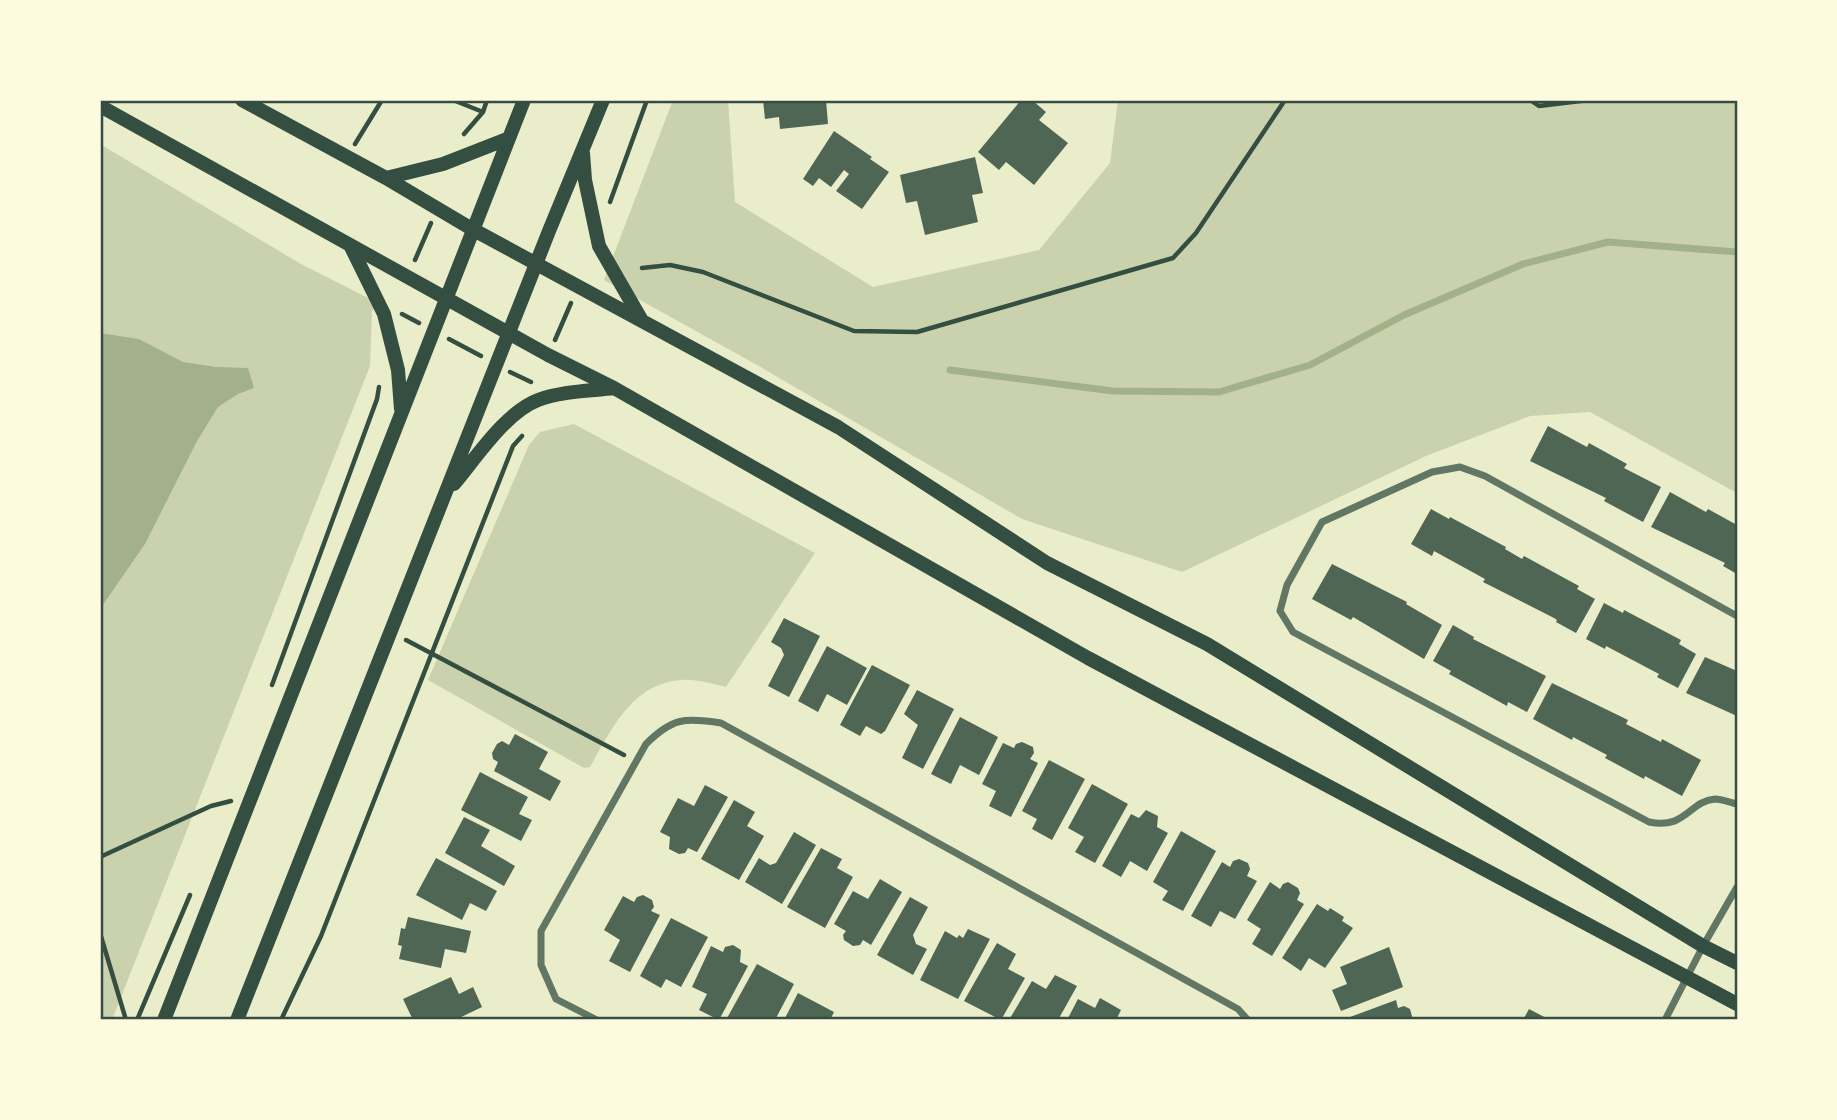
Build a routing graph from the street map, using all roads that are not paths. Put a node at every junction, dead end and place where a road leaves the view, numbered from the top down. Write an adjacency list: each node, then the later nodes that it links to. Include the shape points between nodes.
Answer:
1 (242, 100): 7 (main road)
2 (524, 100): 5 (main road)
3 (603, 100): 6 (main road)
4 (100, 106): 9 (main road)
5 (508, 139): 7 (main road, via 443,164); 8 (main road)
6 (583, 148): 10 (main road); 12 (main road, via 584,180 599,246)
7 (386, 178): 8 (main road)
8 (472, 229): 10 (main road); 11 (main road)
9 (350, 245): 11 (main road); 15 (main road, via 384,314 398,370)
10 (536, 263): 12 (main road); 13 (main road)
11 (446, 298): 13 (main road); 15 (main road)
12 (642, 320): 20 (main road, via 838,427 1046,563 1208,644)
13 (510, 334): 14 (main road); 16 (main road)
14 (614, 388): 16 (main road, via 536,401 507,421); 22 (main road, via 1088,657)
15 (401, 412): 24 (main road)
16 (446, 493): 25 (main road)
17 (1737, 616): 18 (street, via 1460,467 1432,472 1322,522 1287,585 1280,611 1293,632 1649,822 1663,825 1681,819 1715,799)
18 (1737, 804)
19 (1737, 887): 20 (street)
20 (1703, 946): 21 (main road); 22 (street)
21 (1737, 963)
22 (1688, 978): 23 (main road); 28 (street)
23 (1737, 1004)
24 (164, 1020)
25 (237, 1020)
26 (597, 1020): 27 (street, via 556,999 541,965 541,931 646,744 663,727 692,718 720,723 1238,1009)
27 (1248, 1020)
28 (1665, 1020)

